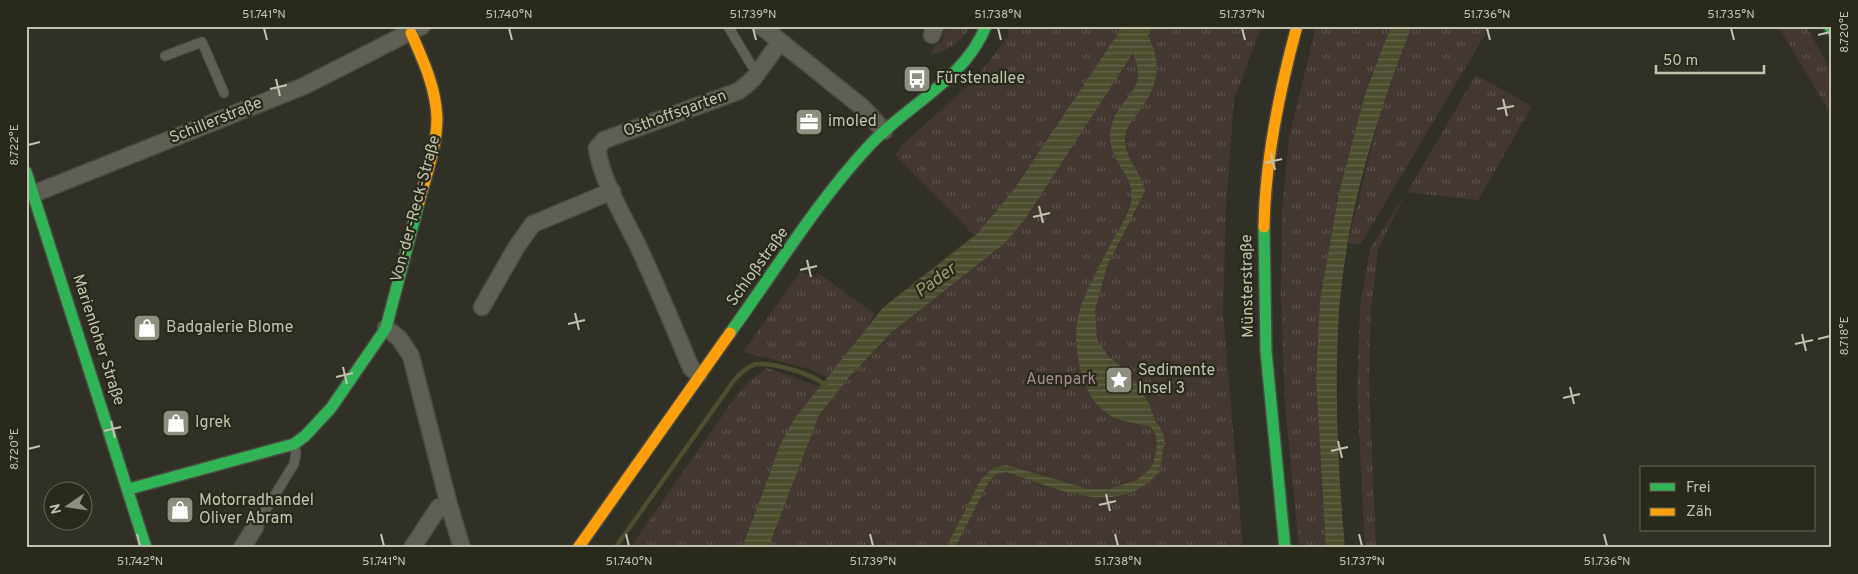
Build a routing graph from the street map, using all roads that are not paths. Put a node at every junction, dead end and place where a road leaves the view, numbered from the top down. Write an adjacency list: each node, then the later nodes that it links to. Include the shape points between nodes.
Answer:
1 (761, 26): 8 (street)
2 (986, 26): 12 (main road, Schloßstraße, via 979,43 960,67)
3 (1297, 26): 28 (main road, Münsterstraße, via 1278,98 1263,209 1268,398)
4 (1829, 26): 7 (main road)
5 (729, 28): 10 (lane, via 752,66)
6 (417, 30): 15 (street, Schillerstraße, via 304,86); 17 (main road, Von-der-Reck-Straße, via 438,107 438,124)
7 (1832, 30)
8 (780, 42): 10 (street, Osthoffsgarten); 12 (street, via 866,111)
9 (165, 56): 11 (lane, via 202,42)
10 (759, 70): 14 (street, Osthoffsgarten, via 739,91 604,140 597,148 598,159)
11 (224, 93)
12 (884, 131): 18 (main road, Schloßstraße, via 827,200)
13 (26, 172): 15 (main road, Marienloher Straße)
14 (612, 191): 16 (street, via 533,224); 18 (street, Osthoffsgarten, via 659,290 691,368)
15 (33, 194): 20 (main road, Marienloher Straße)
16 (482, 307)
17 (386, 328): 19 (main road, Von-der-Reck-Straße, via 322,419); 21 (street, via 399,338 411,356)
18 (699, 374): 27 (main road, Schloßstraße)
19 (294, 444): 20 (main road, Von-der-Reck-Straße); 22 (lane, via 294,464)
20 (129, 489): 23 (main road, Marienloher Straße)
21 (449, 505): 25 (street, via 439,508); 26 (street)
22 (255, 527): 24 (street)
23 (146, 548)
24 (242, 548)
25 (412, 548)
26 (462, 548)
27 (578, 548)
28 (1285, 548)

